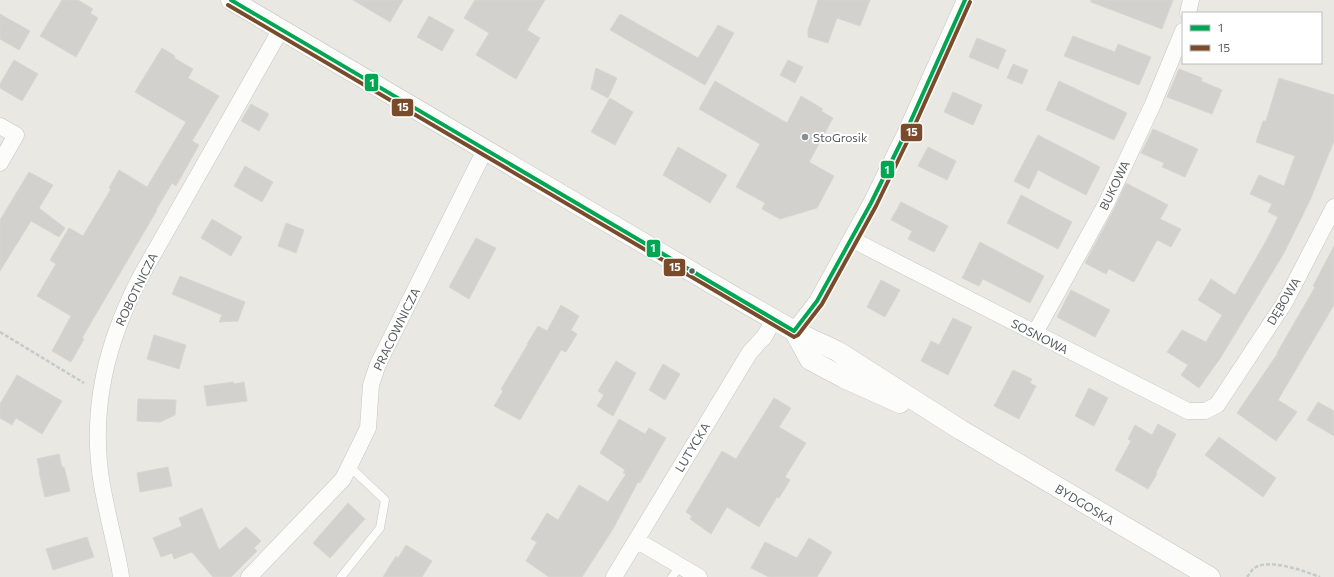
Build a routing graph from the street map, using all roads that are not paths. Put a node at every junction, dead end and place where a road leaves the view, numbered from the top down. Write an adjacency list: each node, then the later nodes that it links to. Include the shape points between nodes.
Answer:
1 (231, 0): 5 (street)
2 (965, 0): 11 (street, via 904,136)
3 (1192, 0): 4 (street)
4 (1188, 12)
5 (280, 29): 8 (street); 19 (street, ROBOTNICZA, via 128,300 109,351 99,406 99,458)
6 (1182, 33): 14 (street, BUKOWA, via 1153,104 1106,204)
7 (0, 126): 9 (street, via 16,135)
8 (485, 150): 12 (street); 16 (street, PRACOWNICZA, via 378,364 371,385 368,428)
9 (0, 163)
10 (1334, 207): 15 (street, DĘBOWA, via 1285,302)
11 (851, 239): 13 (street, via 817,301); 14 (street, SOSNOWA)
12 (774, 320): 13 (street); 17 (street, LUTYCKA, via 764,337 750,352)
13 (794, 331): 24 (street, BYDGOSKA, via 810,360 844,378 961,430)
14 (1035, 333): 15 (street, SOSNOWA, via 1188,411 1205,411 1217,405)
15 (1226, 392)
16 (349, 466): 20 (street, PRACOWNICZA, via 343,479); 21 (lane, via 385,500 380,528)
17 (636, 540): 18 (street); 22 (street, LUTYCKA)
18 (676, 572): 23 (street)
19 (121, 577)
20 (249, 577)
21 (341, 577)
22 (614, 577)
23 (699, 577)
24 (1210, 577)

